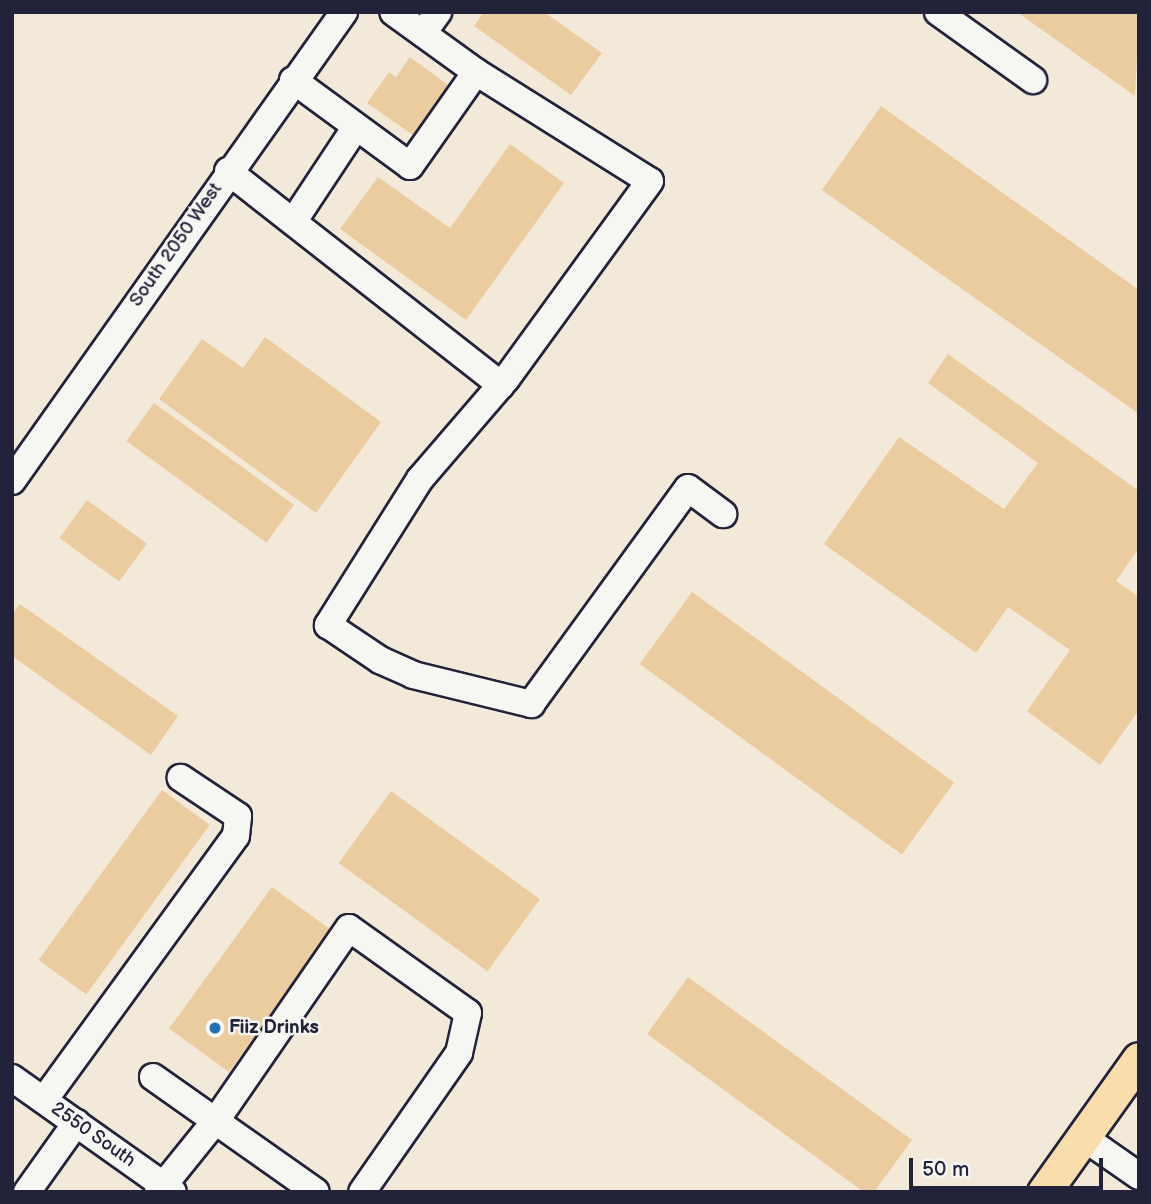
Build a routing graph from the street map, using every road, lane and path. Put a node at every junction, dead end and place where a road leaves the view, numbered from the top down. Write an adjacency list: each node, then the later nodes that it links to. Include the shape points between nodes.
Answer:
1 (344, 12): 6 (street, South 2050 West)
2 (393, 12): 4 (street)
3 (938, 12): 7 (street)
4 (430, 23): 5 (street)
5 (476, 72): 8 (street, via 410,166); 11 (street, via 650,181)
6 (293, 80): 8 (street); 9 (street, South 2050 West)
7 (1032, 80)
8 (356, 127): 10 (street)
9 (228, 171): 10 (street); 12 (street, South 2050 West)
10 (295, 219): 11 (street)
11 (501, 385): 13 (street, via 420,480 328,625 380,660 413,675 531,704 688,488)
12 (12, 481)
13 (723, 514)
14 (181, 778): 18 (street, via 238,816 236,836)
15 (1139, 1059): 21 (main road)
16 (153, 1077): 19 (street)
17 (12, 1078): 18 (street, 2550 South)
18 (44, 1100): 20 (street, 2550 South)
19 (217, 1119): 23 (street); 25 (street); 26 (street, via 349,928 468,1013 459,1053)
20 (76, 1122): 23 (street, 2550 South); 24 (street)
21 (1083, 1137): 22 (street); 27 (main road)
22 (1139, 1176)
23 (165, 1190)
24 (27, 1192)
25 (316, 1192)
26 (362, 1192)
27 (1044, 1192)

